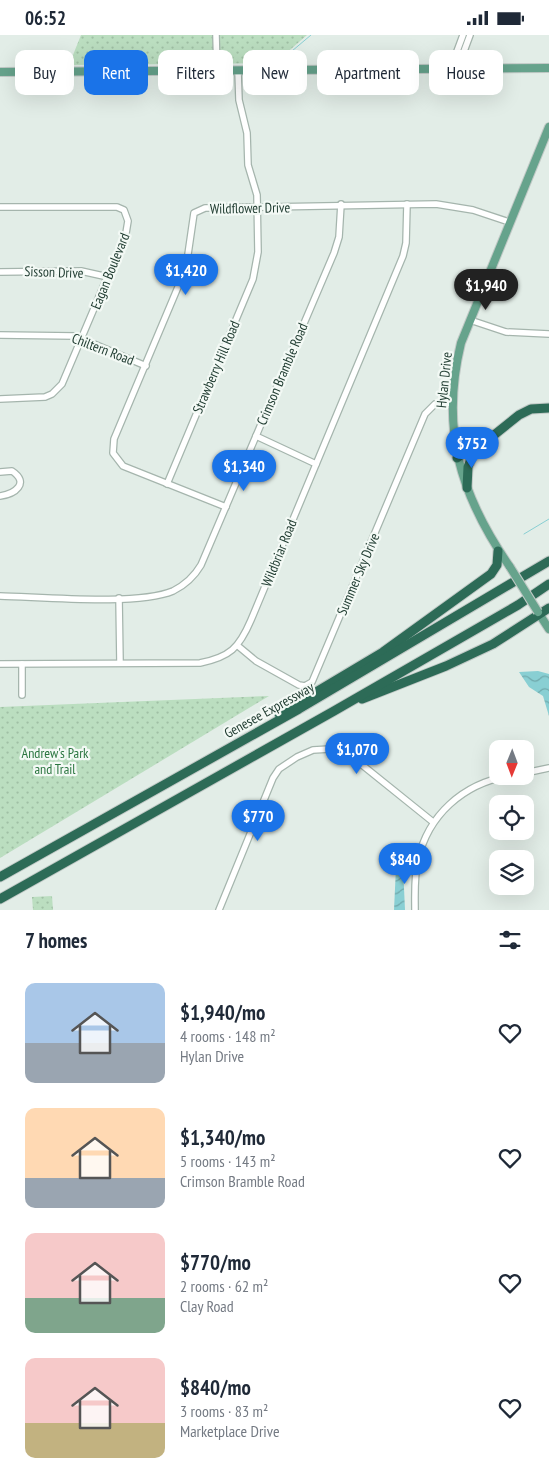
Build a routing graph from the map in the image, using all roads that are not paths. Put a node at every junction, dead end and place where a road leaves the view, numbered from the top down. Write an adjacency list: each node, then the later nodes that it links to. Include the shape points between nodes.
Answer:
1 (216, 35): 4 (street)
2 (463, 35): 5 (street)
3 (470, 35): 6 (street)
4 (216, 50)
5 (457, 50)
6 (464, 50)
7 (429, 67): 12 (main road)
8 (503, 68): 9 (main road)
9 (549, 68)
10 (158, 71): 13 (main road)
11 (233, 71): 12 (main road)
12 (238, 71): 18 (street, Strawberry Hill Road, via 248,165 255,183)
13 (0, 72)
14 (549, 127): 19 (main road, Hylan Drive)
15 (341, 204): 16 (street, Wildflower Drive); 18 (street, Wildflower Drive); 31 (street, Crimson Bramble Road, via 334,253)
16 (407, 204): 19 (street, Wildflower Drive, via 456,206); 33 (street, Wildbriar Road, via 403,256)
17 (0, 207): 21 (street, Eagan Boulevard, via 121,208 127,214 128,227)
18 (258, 208): 26 (street, Wildflower Drive, via 202,209 193,215 186,269); 35 (street, Strawberry Hill Road, via 258,252 253,279)
19 (509, 222): 22 (main road, Hylan Drive)
20 (0, 272): 21 (street, Sisson Drive, via 80,271)
21 (108, 277): 25 (street, Eagan Boulevard)
22 (470, 321): 23 (street, via 506,332); 28 (main road, Hylan Drive, via 455,366)
23 (549, 334)
24 (0, 335): 25 (street, Chiltern Road, via 63,334)
25 (82, 338): 26 (street, Chiltern Road); 27 (street, Eagan Boulevard, via 62,384 52,394 39,399)
26 (146, 365): 35 (street, Wildflower Drive, via 114,439 113,453 123,466)
27 (0, 399)
28 (452, 403): 32 (main road, Hylan Drive); 49 (street, Summer Sky Drive, via 435,404 426,414 312,682 298,685)
29 (549, 403): 32 (highway, via 530,404 517,410)
30 (549, 409): 36 (highway, via 531,409 519,415 474,451)
31 (256, 436): 33 (street); 38 (street, Crimson Bramble Road)
32 (457, 458): 36 (main road, Hylan Drive)
33 (316, 464): 49 (street, Wildbriar Road)
34 (0, 473): 37 (street, via 12,471 20,480 16,492)
35 (167, 484): 38 (street, Wildflower Drive)
36 (466, 487): 39 (main road, Hylan Drive)
37 (0, 497)
38 (226, 507): 45 (street, Crimson Bramble Road, via 201,565 187,583 160,594)
39 (498, 551): 47 (main road, Hylan Drive, bridge); 55 (highway, via 497,565 491,574 383,652)
40 (549, 557): 42 (highway)
41 (549, 561): 42 (highway, Genesee Expressway)
42 (532, 573): 55 (highway, Genesee Expressway)
43 (549, 584): 54 (highway)
44 (0, 597): 45 (street, Crimson Bramble Road)
45 (119, 598): 50 (street)
46 (549, 608): 47 (highway)
47 (539, 613): 48 (main road, Hylan Drive); 54 (highway, via 493,644)
48 (549, 629)
49 (238, 647): 50 (street, via 221,657 200,663)
50 (120, 663): 52 (street)
51 (0, 664): 52 (street)
52 (22, 664): 53 (street)
53 (22, 695)
54 (334, 711): 61 (highway)
55 (200, 764): 60 (highway, Genesee Expressway)
56 (549, 768): 57 (street)
57 (534, 771)
58 (489, 781): 59 (street, via 454,800)
59 (433, 822): 62 (street, via 351,756 330,749 304,754 285,765 273,778); 63 (street, via 418,861)
60 (0, 877)
61 (0, 899)
62 (219, 910)
63 (415, 910)

